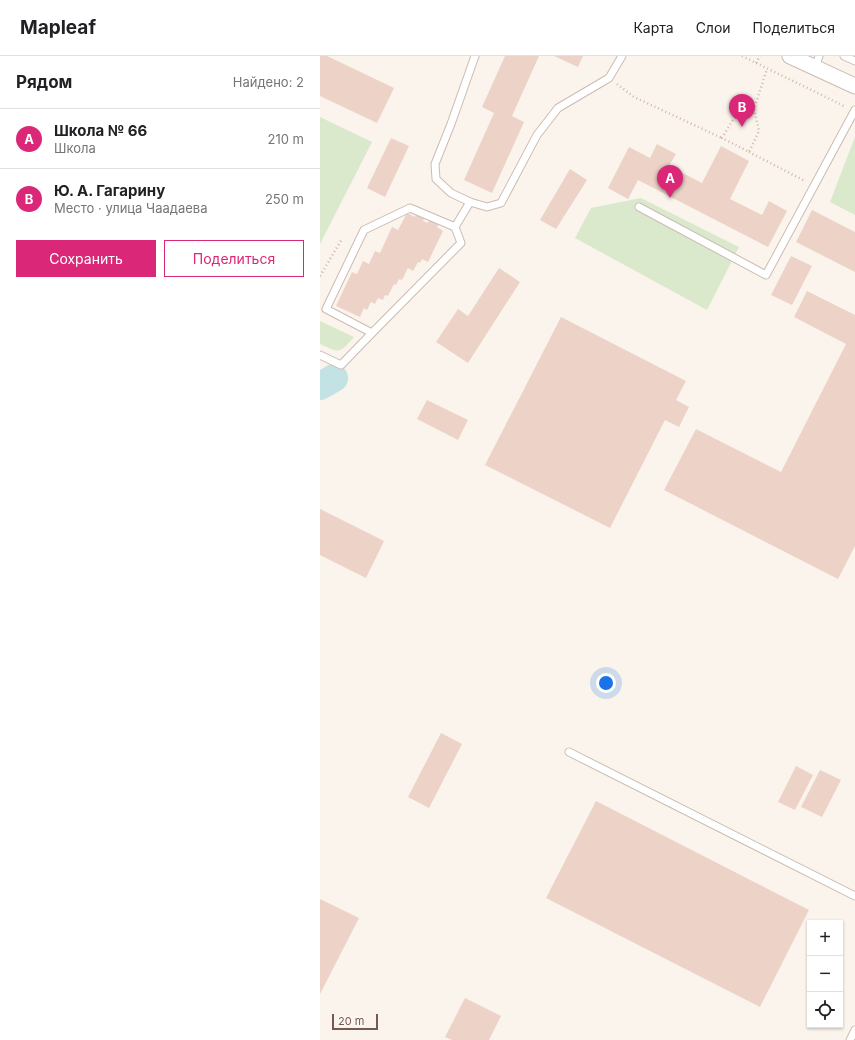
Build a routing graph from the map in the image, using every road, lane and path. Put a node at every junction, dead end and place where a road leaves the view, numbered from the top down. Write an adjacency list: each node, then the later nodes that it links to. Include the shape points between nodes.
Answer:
1 (475, 56): 18 (lane, via 435,164 436,179 451,192)
2 (622, 56): 11 (lane)
3 (742, 56): 9 (path)
4 (760, 56): 9 (path)
5 (790, 56): 8 (street)
6 (844, 56): 7 (lane)
7 (855, 61)
8 (817, 62): 12 (street)
9 (756, 63): 10 (path)
10 (767, 68): 13 (path); 14 (path)
11 (609, 78): 15 (path, via 634,96); 18 (lane, via 558,108 537,135 501,203 487,207)
12 (855, 86)
13 (754, 109): 15 (path, via 734,118); 16 (path, via 759,131)
14 (855, 110): 17 (lane)
15 (722, 138): 16 (path)
16 (749, 152): 17 (path)
17 (813, 186): 19 (lane, via 766,275)
18 (470, 202): 20 (lane)
19 (639, 207)
20 (456, 226): 23 (lane, via 461,243); 23 (lane, via 410,208 364,230 326,309)
21 (342, 239): 22 (path)
22 (320, 276)
23 (372, 333): 24 (lane, via 341,365)
24 (320, 355)
25 (569, 752): 26 (lane)
26 (855, 896)
27 (855, 1030): 28 (lane)
28 (850, 1040)

